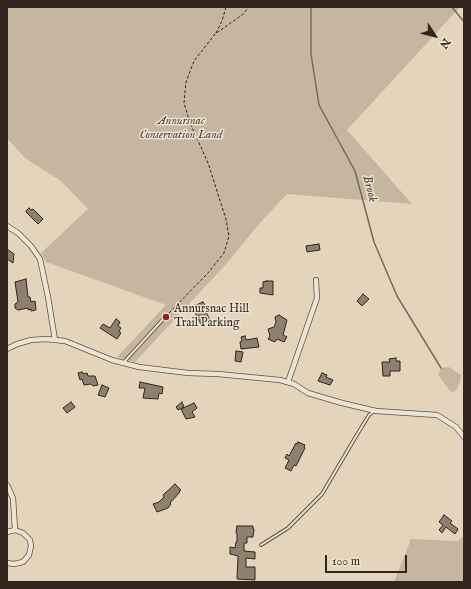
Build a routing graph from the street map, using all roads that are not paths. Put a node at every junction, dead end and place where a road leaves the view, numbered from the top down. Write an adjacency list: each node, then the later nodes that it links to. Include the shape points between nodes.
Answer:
1 (7, 226): 4 (street, via 18,233 40,259)
2 (316, 280): 7 (street, via 317,298)
3 (166, 316): 6 (lane)
4 (55, 340): 5 (street, via 31,340); 6 (street, via 80,346)
5 (7, 349)
6 (123, 363): 7 (street, via 144,368)
7 (288, 382): 8 (street, via 320,397)
8 (376, 411): 9 (street, via 436,415 456,427); 13 (lane, via 369,415 322,494 288,528)
9 (464, 437)
10 (7, 485): 11 (street, via 13,498)
11 (15, 530): 12 (street); 14 (street, via 24,533 28,538 30,552 20,563)
12 (7, 532)
13 (261, 545)
14 (7, 563)

